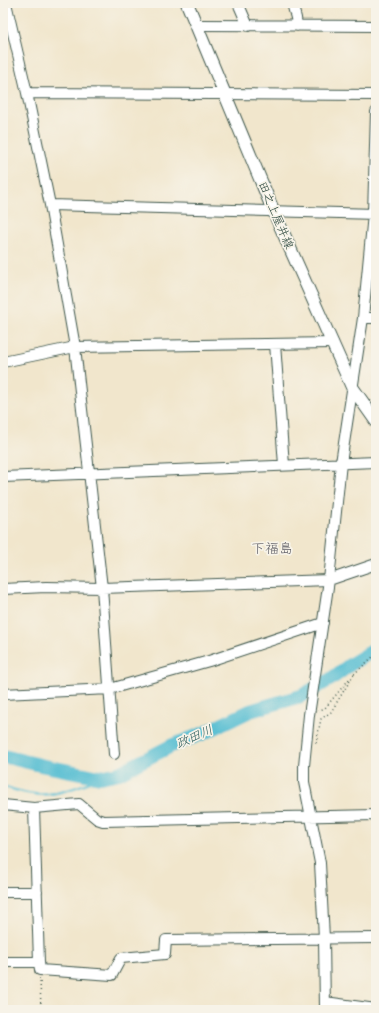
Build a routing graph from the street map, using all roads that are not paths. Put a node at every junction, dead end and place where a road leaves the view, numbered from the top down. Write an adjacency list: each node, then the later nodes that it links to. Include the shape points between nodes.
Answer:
1 (6, 3): 9 (street)
2 (187, 3): 5 (main road, 田之上屋井線)
3 (238, 3): 6 (street)
4 (292, 3): 7 (street)
5 (197, 25): 6 (street); 10 (main road, 田之上屋井線)
6 (248, 26): 7 (street)
7 (297, 26): 8 (street)
8 (376, 26)
9 (27, 93): 10 (street); 13 (street)
10 (225, 94): 11 (street); 14 (main road, 田之上屋井線)
11 (376, 95)
12 (376, 112): 15 (street)
13 (50, 205): 14 (street); 20 (street)
14 (273, 210): 15 (street); 18 (main road, 田之上屋井線)
15 (375, 214): 16 (street)
16 (363, 318): 17 (street); 22 (street)
17 (376, 318)
18 (333, 343): 19 (street); 22 (main road, 田之上屋井線)
19 (275, 344): 20 (street); 26 (street)
20 (75, 347): 21 (street); 27 (street)
21 (3, 362)
22 (352, 387): 23 (main road, 田之上屋井線); 25 (street)
23 (374, 413)
24 (376, 462): 25 (street)
25 (341, 463): 26 (street); 30 (street)
26 (284, 465): 27 (street)
27 (89, 474): 28 (street); 31 (street)
28 (3, 477)
29 (376, 564): 30 (street)
30 (329, 580): 31 (street); 33 (street)
31 (102, 588): 32 (street); 34 (street)
32 (3, 589)
33 (323, 623): 34 (street, via 209,661); 40 (street, via 304,766 304,782)
34 (110, 689): 35 (street); 36 (street)
35 (3, 694)
36 (114, 754)
37 (3, 805): 38 (street)
38 (34, 808): 40 (street, via 79,804 103,821); 42 (street)
39 (376, 815): 40 (street)
40 (311, 817): 43 (street, via 320,864)
41 (3, 892): 42 (street)
42 (37, 892): 46 (street)
43 (324, 938): 44 (street); 46 (street, via 166,940 165,954 121,958 112,975); 47 (street)
44 (376, 938)
45 (3, 962): 46 (street)
46 (40, 966)
47 (325, 1006): 48 (street)
48 (376, 1009)

